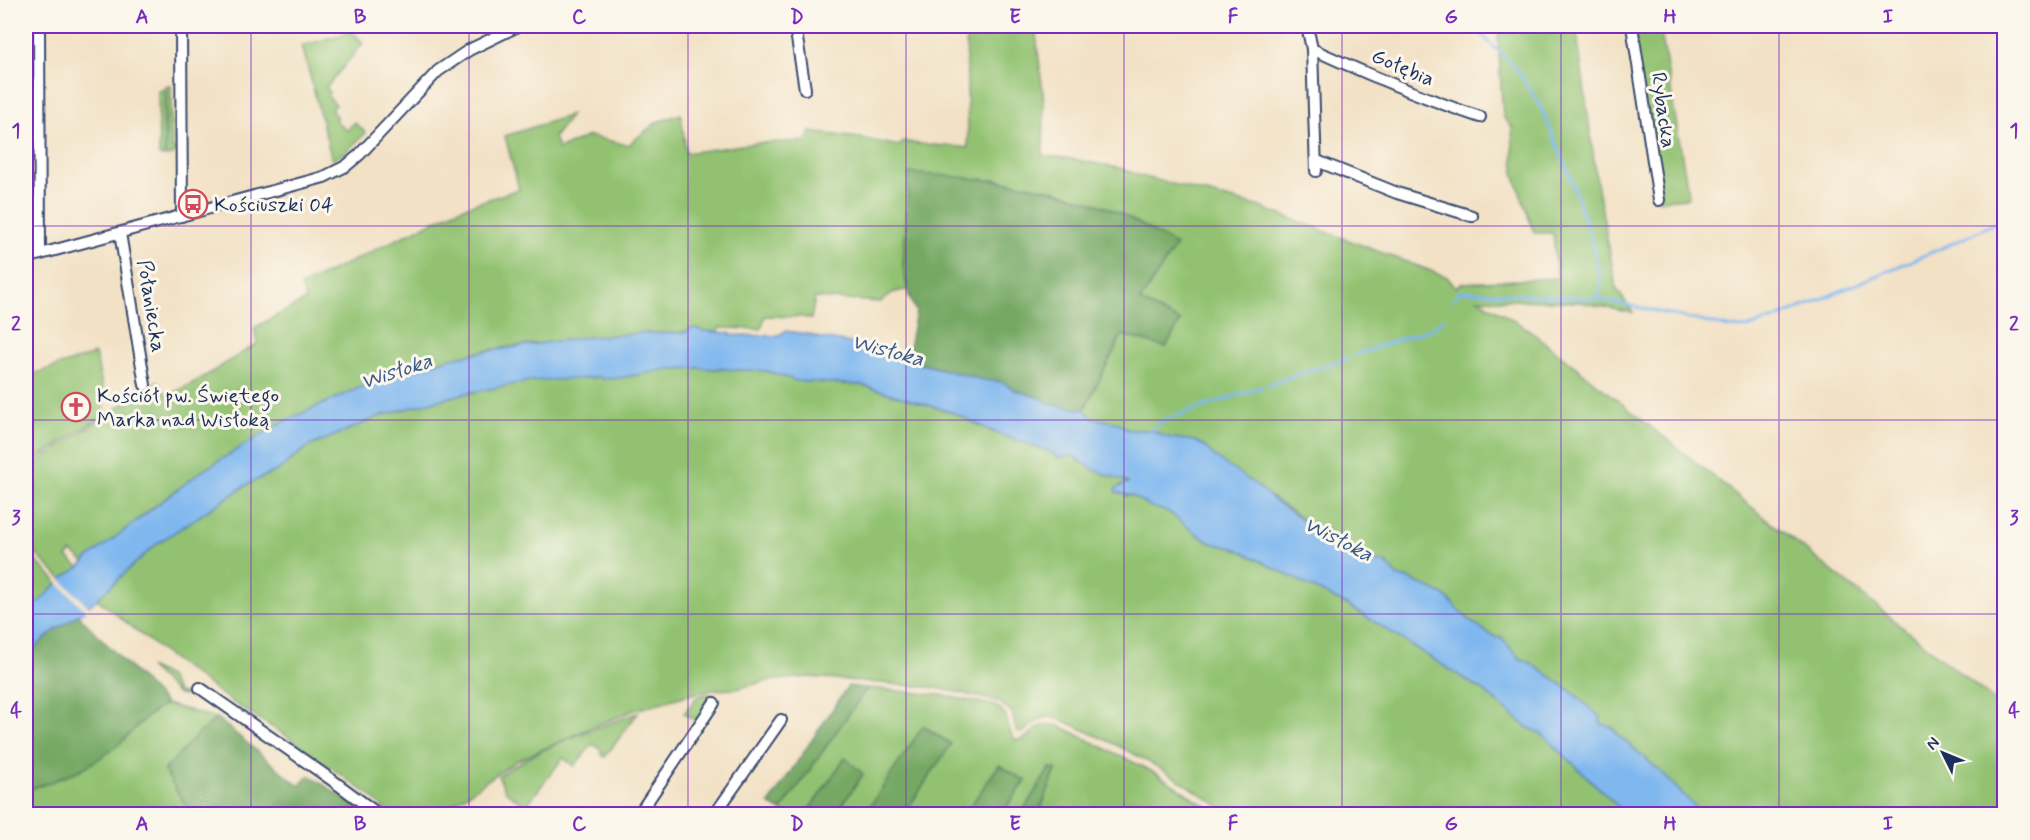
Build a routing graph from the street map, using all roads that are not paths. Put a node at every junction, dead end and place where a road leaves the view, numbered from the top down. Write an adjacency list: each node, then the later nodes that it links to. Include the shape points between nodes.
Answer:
1 (39, 26): 14 (street)
2 (181, 26): 11 (street)
3 (518, 26): 11 (street, via 469,50 438,71 369,146 336,171 300,185)
4 (795, 26): 8 (street)
5 (1307, 26): 7 (street)
6 (1632, 26): 10 (street, Rybacka)
7 (1312, 49): 9 (street, Gołębia, via 1439,104); 12 (street, via 1317,166)
8 (805, 89)
9 (1480, 117)
10 (1659, 201)
11 (182, 216): 13 (street)
12 (1472, 216)
13 (120, 232): 14 (street); 16 (street, Połaniecka)
14 (40, 254): 15 (street)
15 (26, 258)
16 (145, 385)
17 (200, 688): 20 (street)
18 (714, 703): 21 (street)
19 (781, 720): 22 (street)
20 (378, 814)
21 (639, 814)
22 (715, 814)

